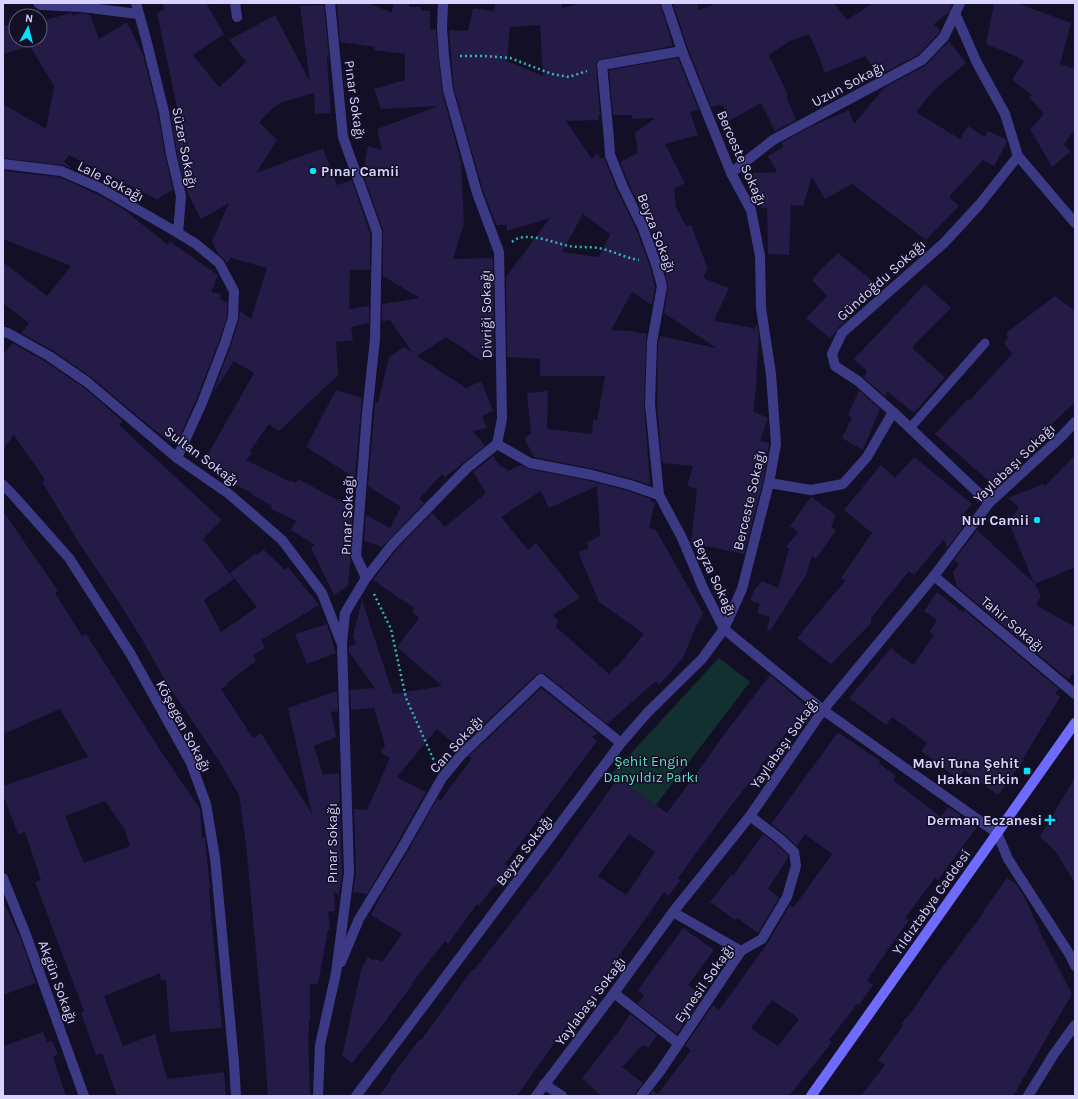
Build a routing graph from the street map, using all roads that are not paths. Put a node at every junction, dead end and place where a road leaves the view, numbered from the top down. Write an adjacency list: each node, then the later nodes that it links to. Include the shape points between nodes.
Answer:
1 (38, 3): 9 (street)
2 (136, 3): 9 (street, Süzer Sokağı)
3 (235, 3): 10 (street)
4 (330, 3): 29 (street, Pınar Sokağı, via 343,136 377,232 375,339 356,556)
5 (443, 3): 22 (street, Divriği Sokağı, via 442,28 448,90 477,193 499,252 502,419)
6 (666, 3): 11 (street, Berceste Sokağı)
7 (960, 3): 8 (street, Uzun Sokağı)
8 (955, 13): 12 (street, via 977,63 1005,114); 14 (street, Uzun Sokağı, via 944,37 922,60 773,140)
9 (138, 14): 16 (street, Süzer Sokağı, via 164,112 181,196)
10 (237, 17)
11 (682, 51): 14 (street, Berceste Sokağı); 26 (street, Beyza Sokağı, via 602,65 610,155 643,228 662,286 652,342 650,404)
12 (1018, 156): 15 (street); 19 (street, Gündoğdu Sokağı, via 979,206 944,243 842,333 832,354 835,366 858,381)
13 (3, 164): 16 (street, Lale Sokağı, via 62,171 100,188)
14 (731, 173): 24 (street, Berceste Sokağı, via 751,210 760,256 761,308 771,374 776,444)
15 (1075, 223)
16 (178, 233): 23 (street, via 219,263 234,291 233,318 225,343)
17 (3, 332): 23 (street, Sultan Sokağı, via 49,356 87,382)
18 (985, 343): 21 (lane)
19 (893, 412): 21 (street, Gündoğdu Sokağı); 24 (street, via 867,458 843,484 811,490)
20 (1075, 422): 27 (street, Yaylabaşı Sokağı)
21 (910, 428): 27 (street, Gündoğdu Sokağı)
22 (497, 444): 26 (street, via 530,463 592,475); 29 (street, via 467,468 392,545)
23 (177, 458): 31 (street, Sultan Sokağı, via 229,494 282,540 322,593)
24 (770, 483): 30 (street, Berceste Sokağı, via 742,589)
25 (3, 485): 48 (street, Köşegen Sokağı, via 69,558 130,653 191,763 206,804 215,858)
26 (659, 495): 30 (street, Beyza Sokağı)
27 (989, 503): 28 (street, Yaylabaşı Sokağı)
28 (934, 576): 32 (street, Tahir Sokağı); 33 (street, Yaylabaşı Sokağı)
29 (366, 578): 31 (street, Pınar Sokağı, via 345,613)
30 (724, 629): 33 (street); 35 (street, Beyza Sokağı, via 702,659 648,712)
31 (342, 643): 42 (street, Pınar Sokağı, via 349,873)
32 (1075, 694)
33 (824, 710): 36 (street, Yaylabaşı Sokağı); 37 (street)
34 (1075, 723): 37 (main road, Yıldıztabya Caddesi)
35 (621, 743): 42 (street, Can Sokağı, via 541,679 462,754 442,778 360,919); 50 (street, Beyza Sokağı)
36 (750, 816): 39 (street, Yaylabaşı Sokağı); 40 (street, Eynesil Sokağı, via 794,852 796,866 787,896 762,940)
37 (997, 833): 41 (street, via 1008,859); 54 (main road, Yıldıztabya Caddesi)
38 (3, 878): 47 (street, Akgün Sokağı)
39 (673, 912): 40 (street); 43 (street, Yaylabaşı Sokağı)
40 (741, 951): 45 (street, Eynesil Sokağı)
41 (1075, 966)
42 (336, 973): 49 (street, Pınar Sokağı, via 320,1045)
43 (614, 993): 45 (street); 46 (street, Yaylabaşı Sokağı)
44 (1075, 1025): 55 (street)
45 (678, 1043): 53 (street, Eynesil Sokağı)
46 (544, 1084): 51 (street, Yaylabaşı Sokağı); 52 (street)
47 (84, 1096)
48 (236, 1096)
49 (318, 1096)
50 (356, 1096)
51 (536, 1096)
52 (562, 1096)
53 (641, 1096)
54 (811, 1096)
55 (1028, 1096)

